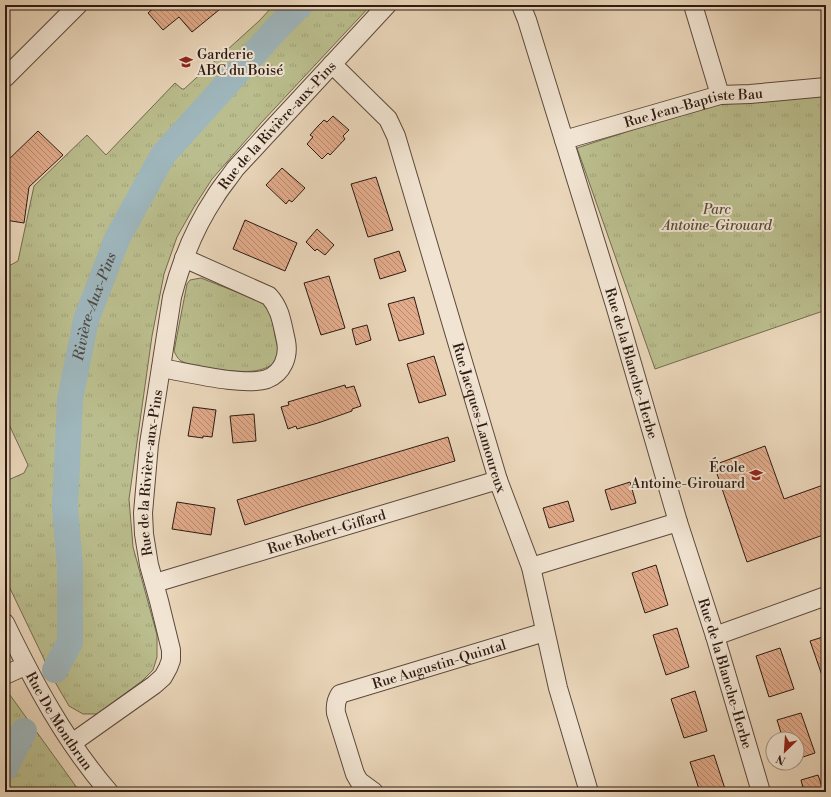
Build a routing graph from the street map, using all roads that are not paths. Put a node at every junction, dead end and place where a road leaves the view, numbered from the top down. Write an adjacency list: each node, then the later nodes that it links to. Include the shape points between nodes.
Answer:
1 (78, 5): 6 (street)
2 (387, 5): 5 (street, Rue de la Rivière-aux-Pins)
3 (521, 5): 9 (street, Rue de la Blanche-Herbe, via 528,20)
4 (693, 5): 8 (street)
5 (332, 64): 10 (street, Rue de la Rivière-aux-Pins, via 246,156 225,183 206,211); 12 (street, Rue Jacques-Lamoureux, via 379,109 392,128)
6 (5, 78)
7 (826, 87): 8 (street, Rue Jean-Baptiste Bau)
8 (720, 96): 9 (street, Rue Jean-Baptiste Bau)
9 (564, 140): 13 (street, Rue de la Blanche-Herbe)
10 (184, 258): 11 (street, Rue de la Rivière-aux-Pins, via 172,297); 11 (street, Rue de la Rivière-aux-Pins, via 268,296 280,313 287,349 279,371 268,378 252,381 229,380)
11 (161, 368): 15 (street, Rue de la Rivière-aux-Pins, via 148,449 143,513 146,551)
12 (498, 480): 14 (street, Rue Jacques-Lamoureux); 15 (street, Rue Robert-Giffard)
13 (678, 522): 14 (street); 19 (street, Rue de la Blanche-Herbe)
14 (531, 567): 18 (street, Rue Jacques-Lamoureux)
15 (155, 583): 22 (street, Rue de la Rivière-aux-Pins, via 171,650 168,668 154,685)
16 (826, 596): 19 (street)
17 (5, 623): 20 (street, Rue De Montbrun)
18 (545, 632): 24 (street, Rue Augustin-Quintal, via 340,694 335,705 336,713 355,774 359,781); 25 (street, Rue Jacques-Lamoureux, via 558,688)
19 (715, 636): 26 (street, Rue de la Blanche-Herbe)
20 (25, 666): 21 (street); 22 (street, Rue De Montbrun)
21 (5, 675)
22 (72, 743): 23 (street, Rue De Montbrun)
23 (109, 792)
24 (374, 792)
25 (590, 792)
26 (761, 792)

